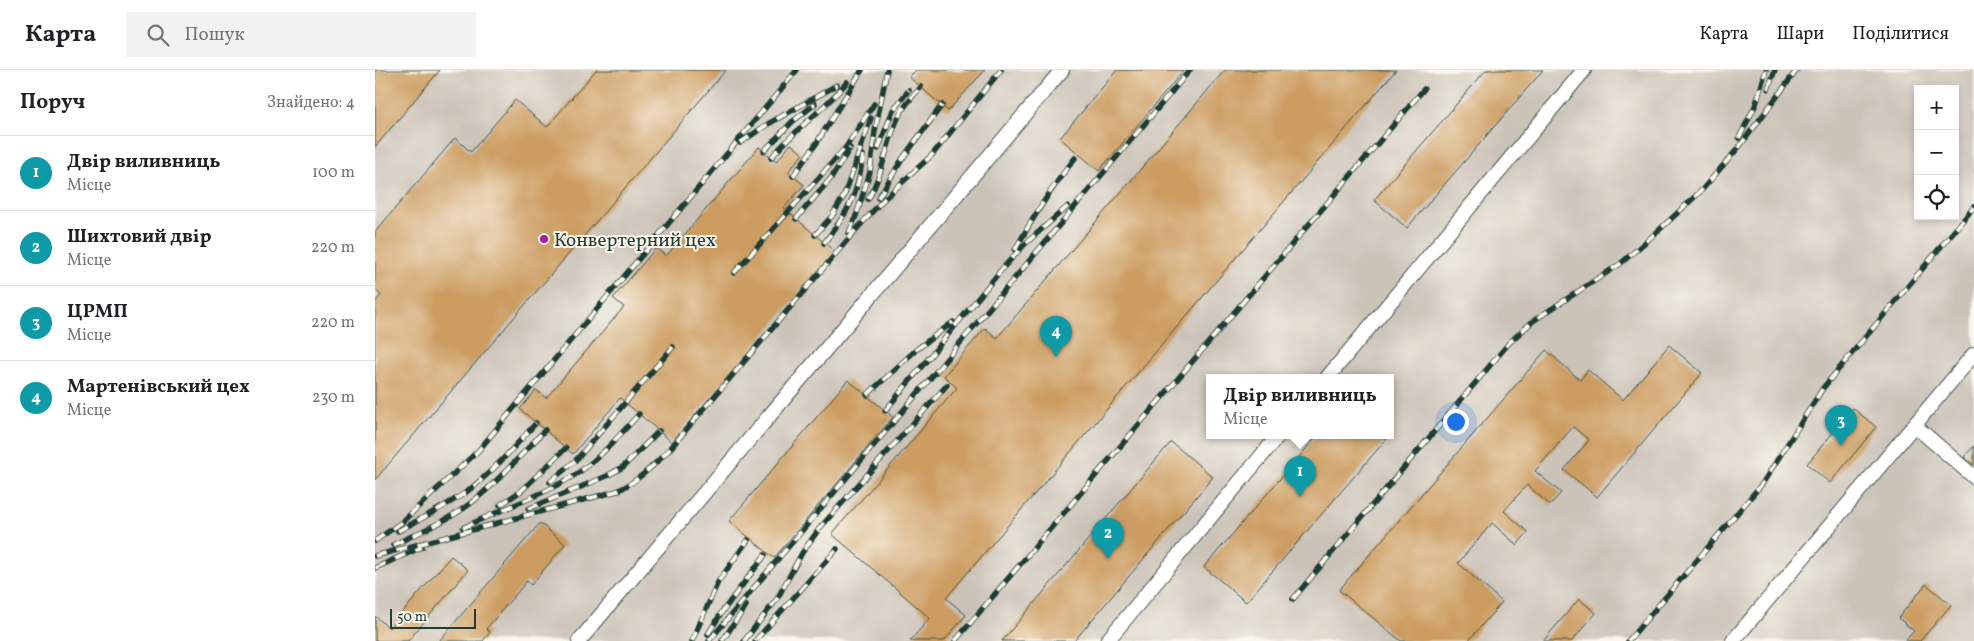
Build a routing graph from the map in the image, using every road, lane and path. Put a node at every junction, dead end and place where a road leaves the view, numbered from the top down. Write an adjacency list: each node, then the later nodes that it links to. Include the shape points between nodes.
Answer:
1 (1062, 70): 8 (lane)
2 (1584, 70): 4 (lane)
3 (1974, 354): 5 (lane)
4 (1330, 374)
5 (1914, 425): 7 (lane); 10 (lane)
6 (1276, 439): 9 (lane)
7 (1974, 477)
8 (579, 641)
9 (1107, 641)
10 (1733, 641)

